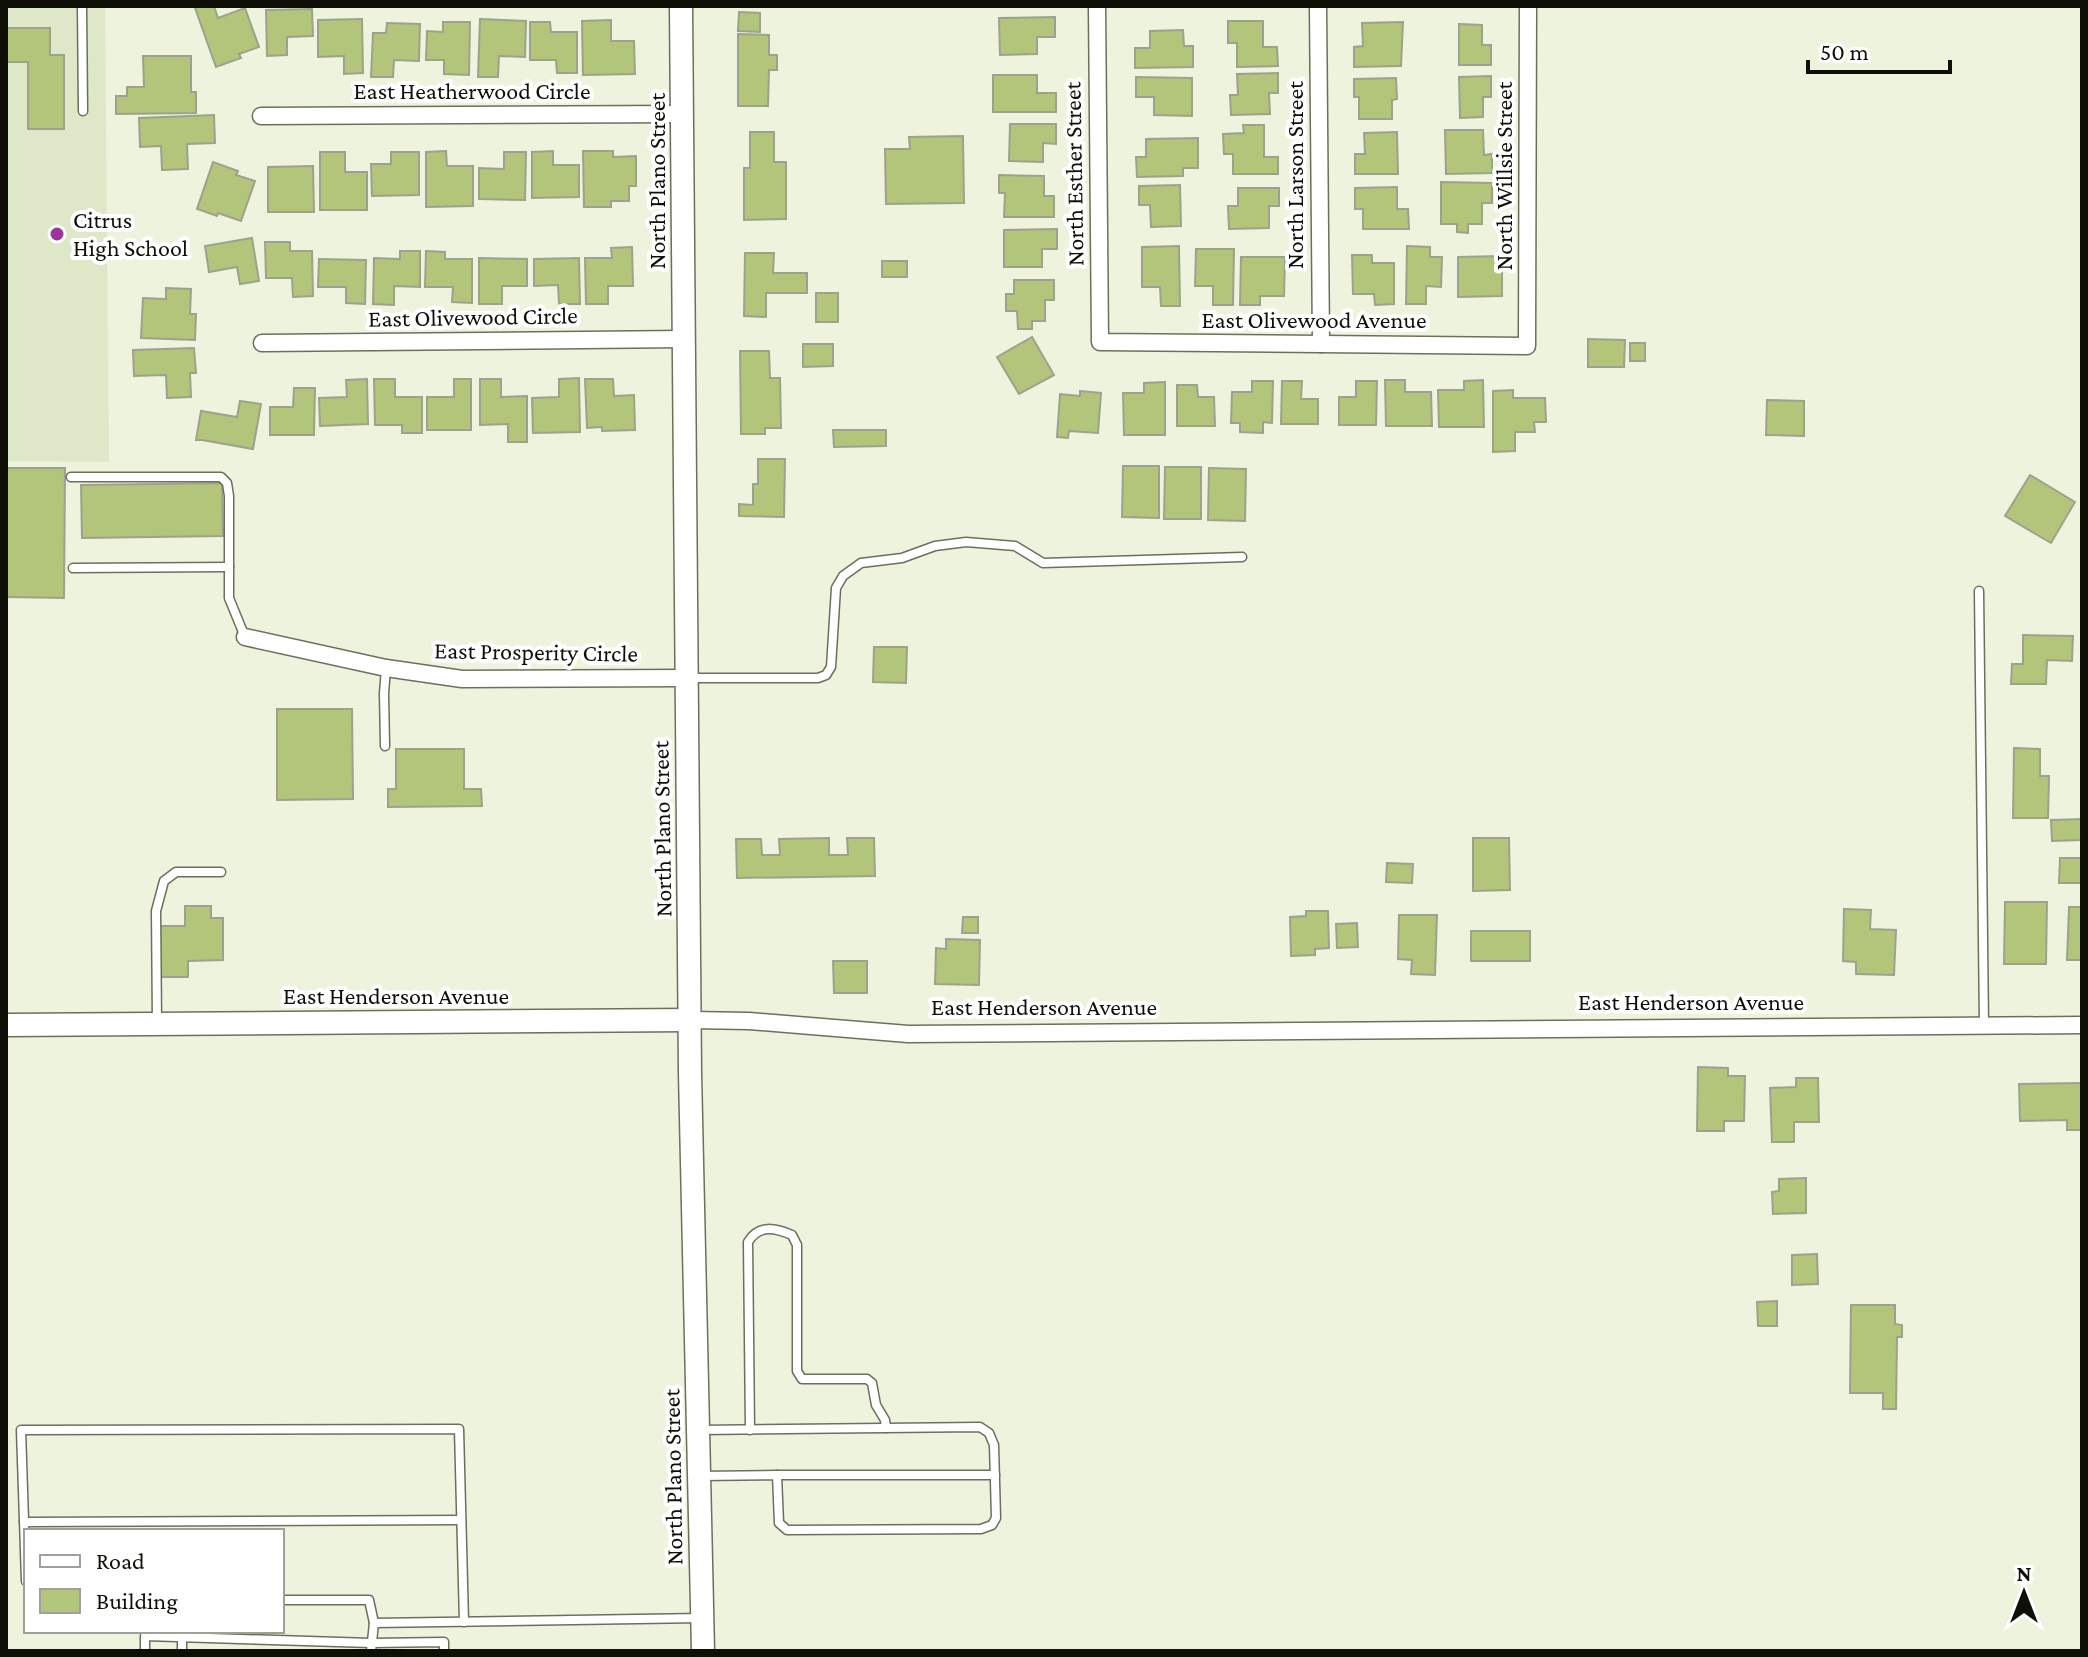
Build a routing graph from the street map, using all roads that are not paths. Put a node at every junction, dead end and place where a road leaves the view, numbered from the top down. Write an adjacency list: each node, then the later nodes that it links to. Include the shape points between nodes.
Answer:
1 (82, 6): 6 (lane)
2 (681, 6): 7 (main road, North Plano Street)
3 (1097, 6): 10 (street, North Esther Street)
4 (1318, 6): 12 (street, North Larson Street)
5 (1528, 6): 13 (street, North Willsie Street)
6 (83, 111)
7 (683, 114): 8 (street, East Heatherwood Circle); 9 (main road, North Plano Street)
8 (261, 116)
9 (684, 339): 11 (street, East Olivewood Circle); 21 (main road, North Plano Street)
10 (1100, 342): 12 (street, East Olivewood Avenue)
11 (262, 343)
12 (1321, 344): 13 (street, East Olivewood Avenue)
13 (1527, 346)
14 (71, 477): 16 (lane, via 221,477 229,496)
15 (1242, 557): 21 (lane, via 1043,563 1015,546 935,546 902,558 861,563 843,576 836,588 831,667 826,675)
16 (229, 567): 17 (lane); 19 (lane, via 229,598)
17 (73, 568)
18 (1979, 591): 28 (lane)
19 (245, 637): 20 (street, East Prosperity Circle)
20 (386, 668): 21 (street, East Prosperity Circle, via 462,679); 22 (lane)
21 (686, 678): 24 (main road, North Plano Street)
22 (385, 746)
23 (221, 872): 25 (lane, via 176,872 164,881 156,911)
24 (691, 1020): 25 (main road, East Henderson Avenue); 28 (street, East Henderson Avenue, via 908,1034); 30 (main road, North Plano Street)
25 (157, 1024): 26 (main road, East Henderson Avenue)
26 (6, 1025)
27 (2082, 1025): 28 (street, East Henderson Avenue)
28 (1984, 1026)
29 (886, 1428): 31 (lane); 31 (lane, via 867,1379 802,1379 797,1371 797,1245 792,1235 761,1229 748,1242); 33 (lane, via 980,1427 994,1445)
30 (698, 1430): 31 (lane); 34 (main road, North Plano Street)
31 (750, 1430)
32 (777, 1475): 33 (lane); 33 (lane, via 779,1523 787,1530 981,1529 996,1518); 34 (lane)
33 (995, 1475)
34 (699, 1476): 39 (main road, North Plano Street)
35 (461, 1520): 36 (lane); 36 (lane, via 459,1429 68,1429 21,1430); 40 (lane)
36 (24, 1522): 37 (lane)
37 (24, 1529)
38 (284, 1600): 41 (lane, via 369,1600)
39 (703, 1618): 40 (lane); 55 (main road, North Plano Street)
40 (464, 1622): 41 (lane)
41 (374, 1623): 47 (lane)
42 (182, 1637): 43 (lane); 49 (lane, via 145,1636); 50 (lane)
43 (218, 1638): 44 (lane); 51 (lane)
44 (261, 1640): 45 (lane); 52 (lane)
45 (295, 1641): 46 (lane); 53 (lane)
46 (326, 1646): 47 (lane)
47 (371, 1647): 48 (lane)
48 (406, 1647): 54 (lane, via 444,1642)
49 (145, 1651)
50 (182, 1651)
51 (218, 1651)
52 (261, 1651)
53 (295, 1651)
54 (444, 1651)
55 (703, 1651)

